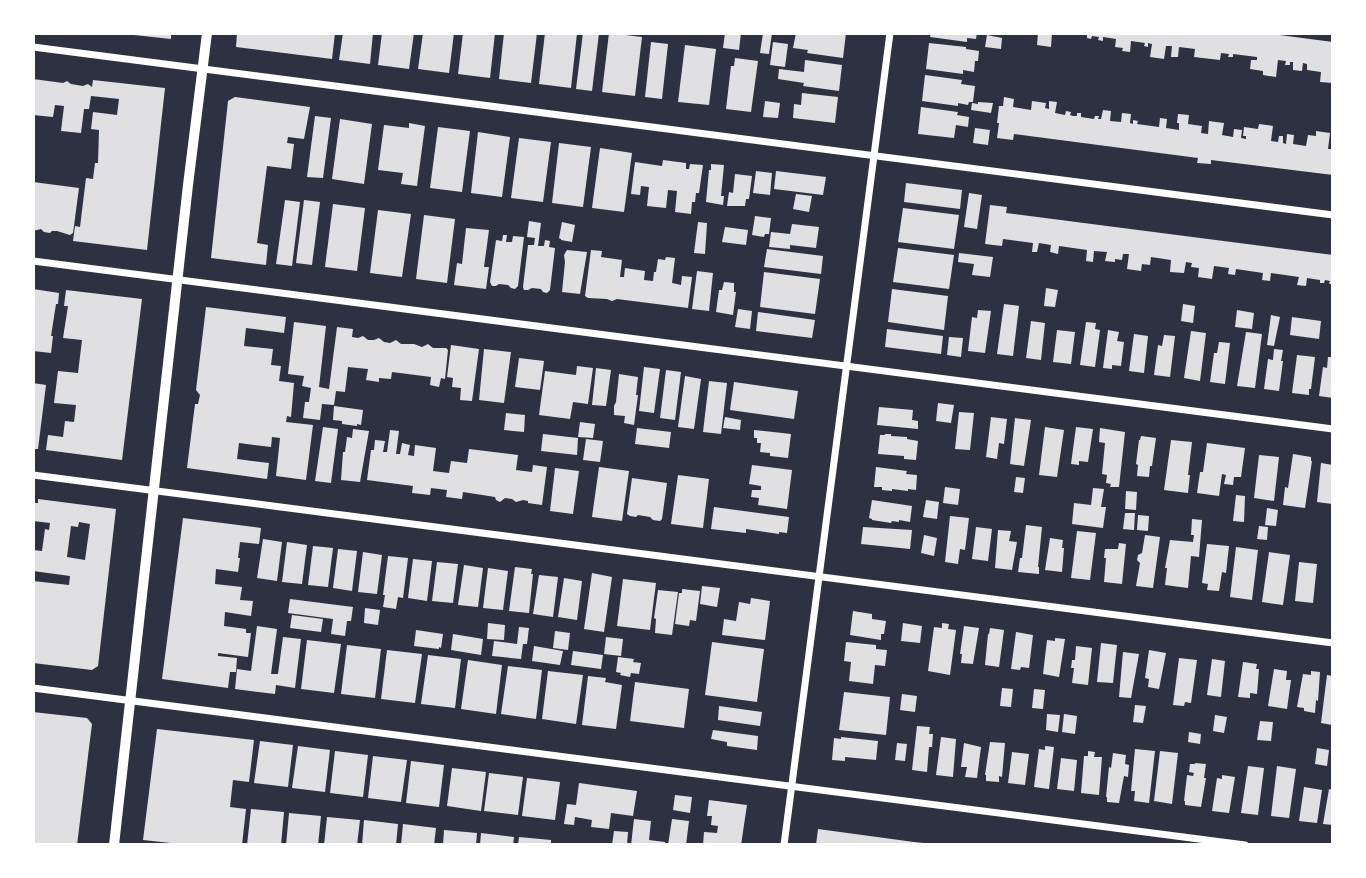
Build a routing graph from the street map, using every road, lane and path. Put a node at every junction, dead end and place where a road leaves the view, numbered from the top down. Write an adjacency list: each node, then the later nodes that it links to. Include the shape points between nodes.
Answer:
1 (207, 33): 4 (street)
2 (890, 33): 5 (street)
3 (33, 47): 4 (street)
4 (204, 69): 5 (street); 8 (street)
5 (874, 155): 6 (street); 9 (street)
6 (1333, 215)
7 (33, 261): 8 (street)
8 (178, 280): 9 (street); 12 (street)
9 (846, 366): 10 (street); 13 (street)
10 (1333, 429)
11 (33, 475): 12 (street)
12 (154, 491): 13 (street); 16 (street)
13 (818, 576): 14 (street); 17 (street)
14 (1333, 643)
15 (33, 688): 16 (street)
16 (130, 700): 17 (street); 18 (street)
17 (791, 785): 19 (street); 20 (street)
18 (114, 845)
19 (784, 845)
20 (1245, 845)

